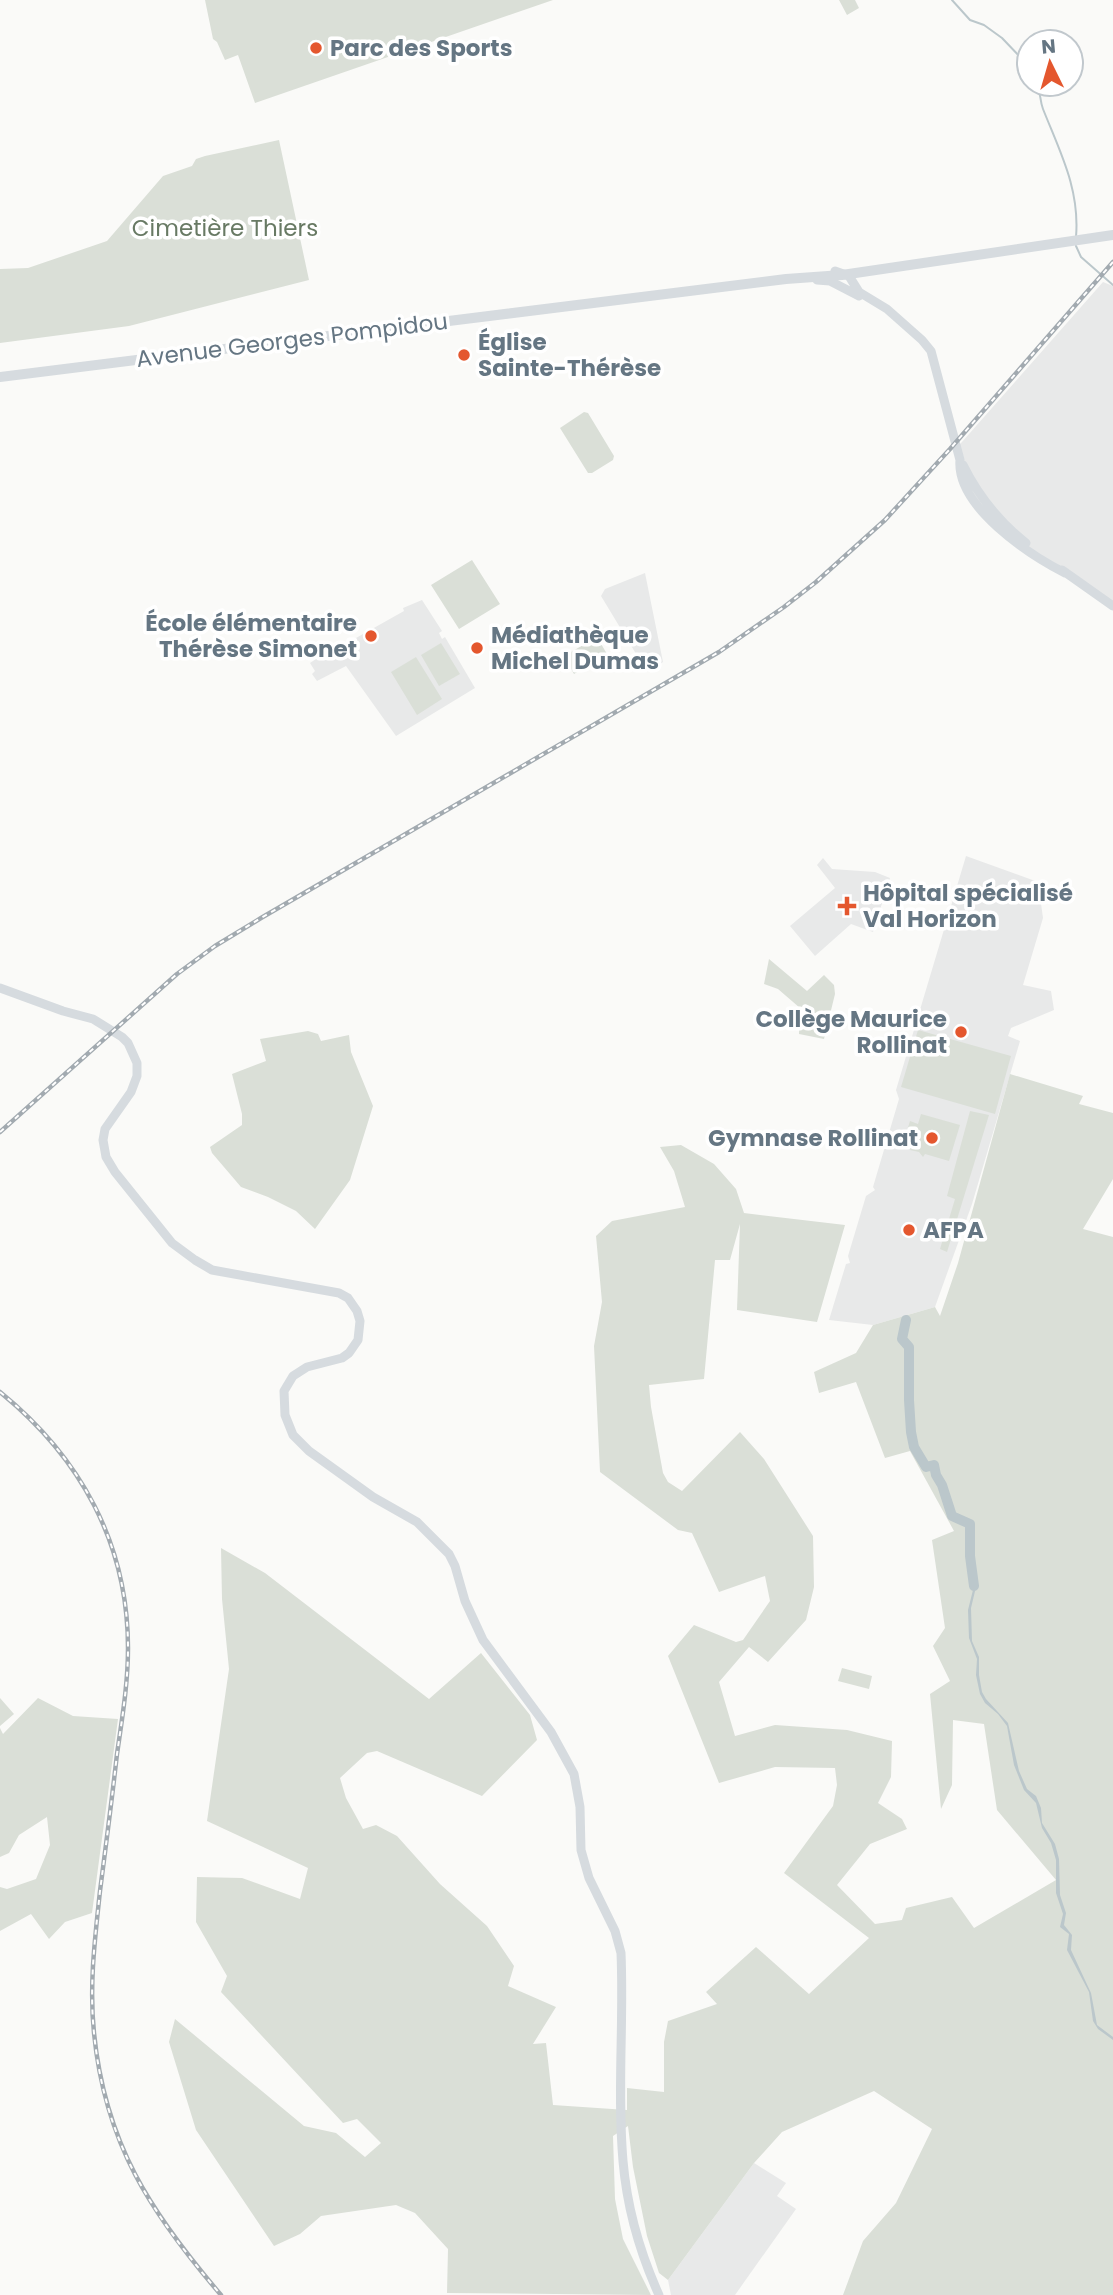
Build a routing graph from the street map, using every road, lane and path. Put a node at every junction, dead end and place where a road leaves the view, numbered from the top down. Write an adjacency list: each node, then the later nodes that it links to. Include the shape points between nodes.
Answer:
1 (1113, 239): 3 (main road, Avenue Georges Pompidou)
2 (902, 261): 3 (main road, Avenue Georges Pompidou); 4 (main road, Avenue Georges Pompidou); 4 (main road, Avenue Georges Pompidou)
3 (927, 261): 4 (main road, Avenue Georges Pompidou)
4 (849, 274): 5 (main road); 5 (main road, via 859,292); 6 (main road, Avenue Georges Pompidou)
5 (873, 300): 7 (main road, via 931,351)
6 (0, 377)
7 (960, 460): 8 (main road); 9 (main road)
8 (965, 484): 9 (main road); 10 (main road)
9 (994, 513): 11 (main road)
10 (997, 527): 11 (main road); 12 (main road)
11 (1045, 557): 12 (main road)
12 (1065, 573): 13 (main road)
13 (1113, 607)
14 (0, 988): 15 (main road, via 102,1023 128,1043 137,1076 105,1129 104,1151 115,1172 172,1243 212,1270 339,1293 354,1305 360,1321 354,1348 342,1358 307,1367 293,1376 284,1391 285,1415 293,1435 309,1451 417,1522 449,1554 484,1640 551,1732 574,1774 581,1850 621,1953 623,2161 637,2237)
15 (659, 2295)

